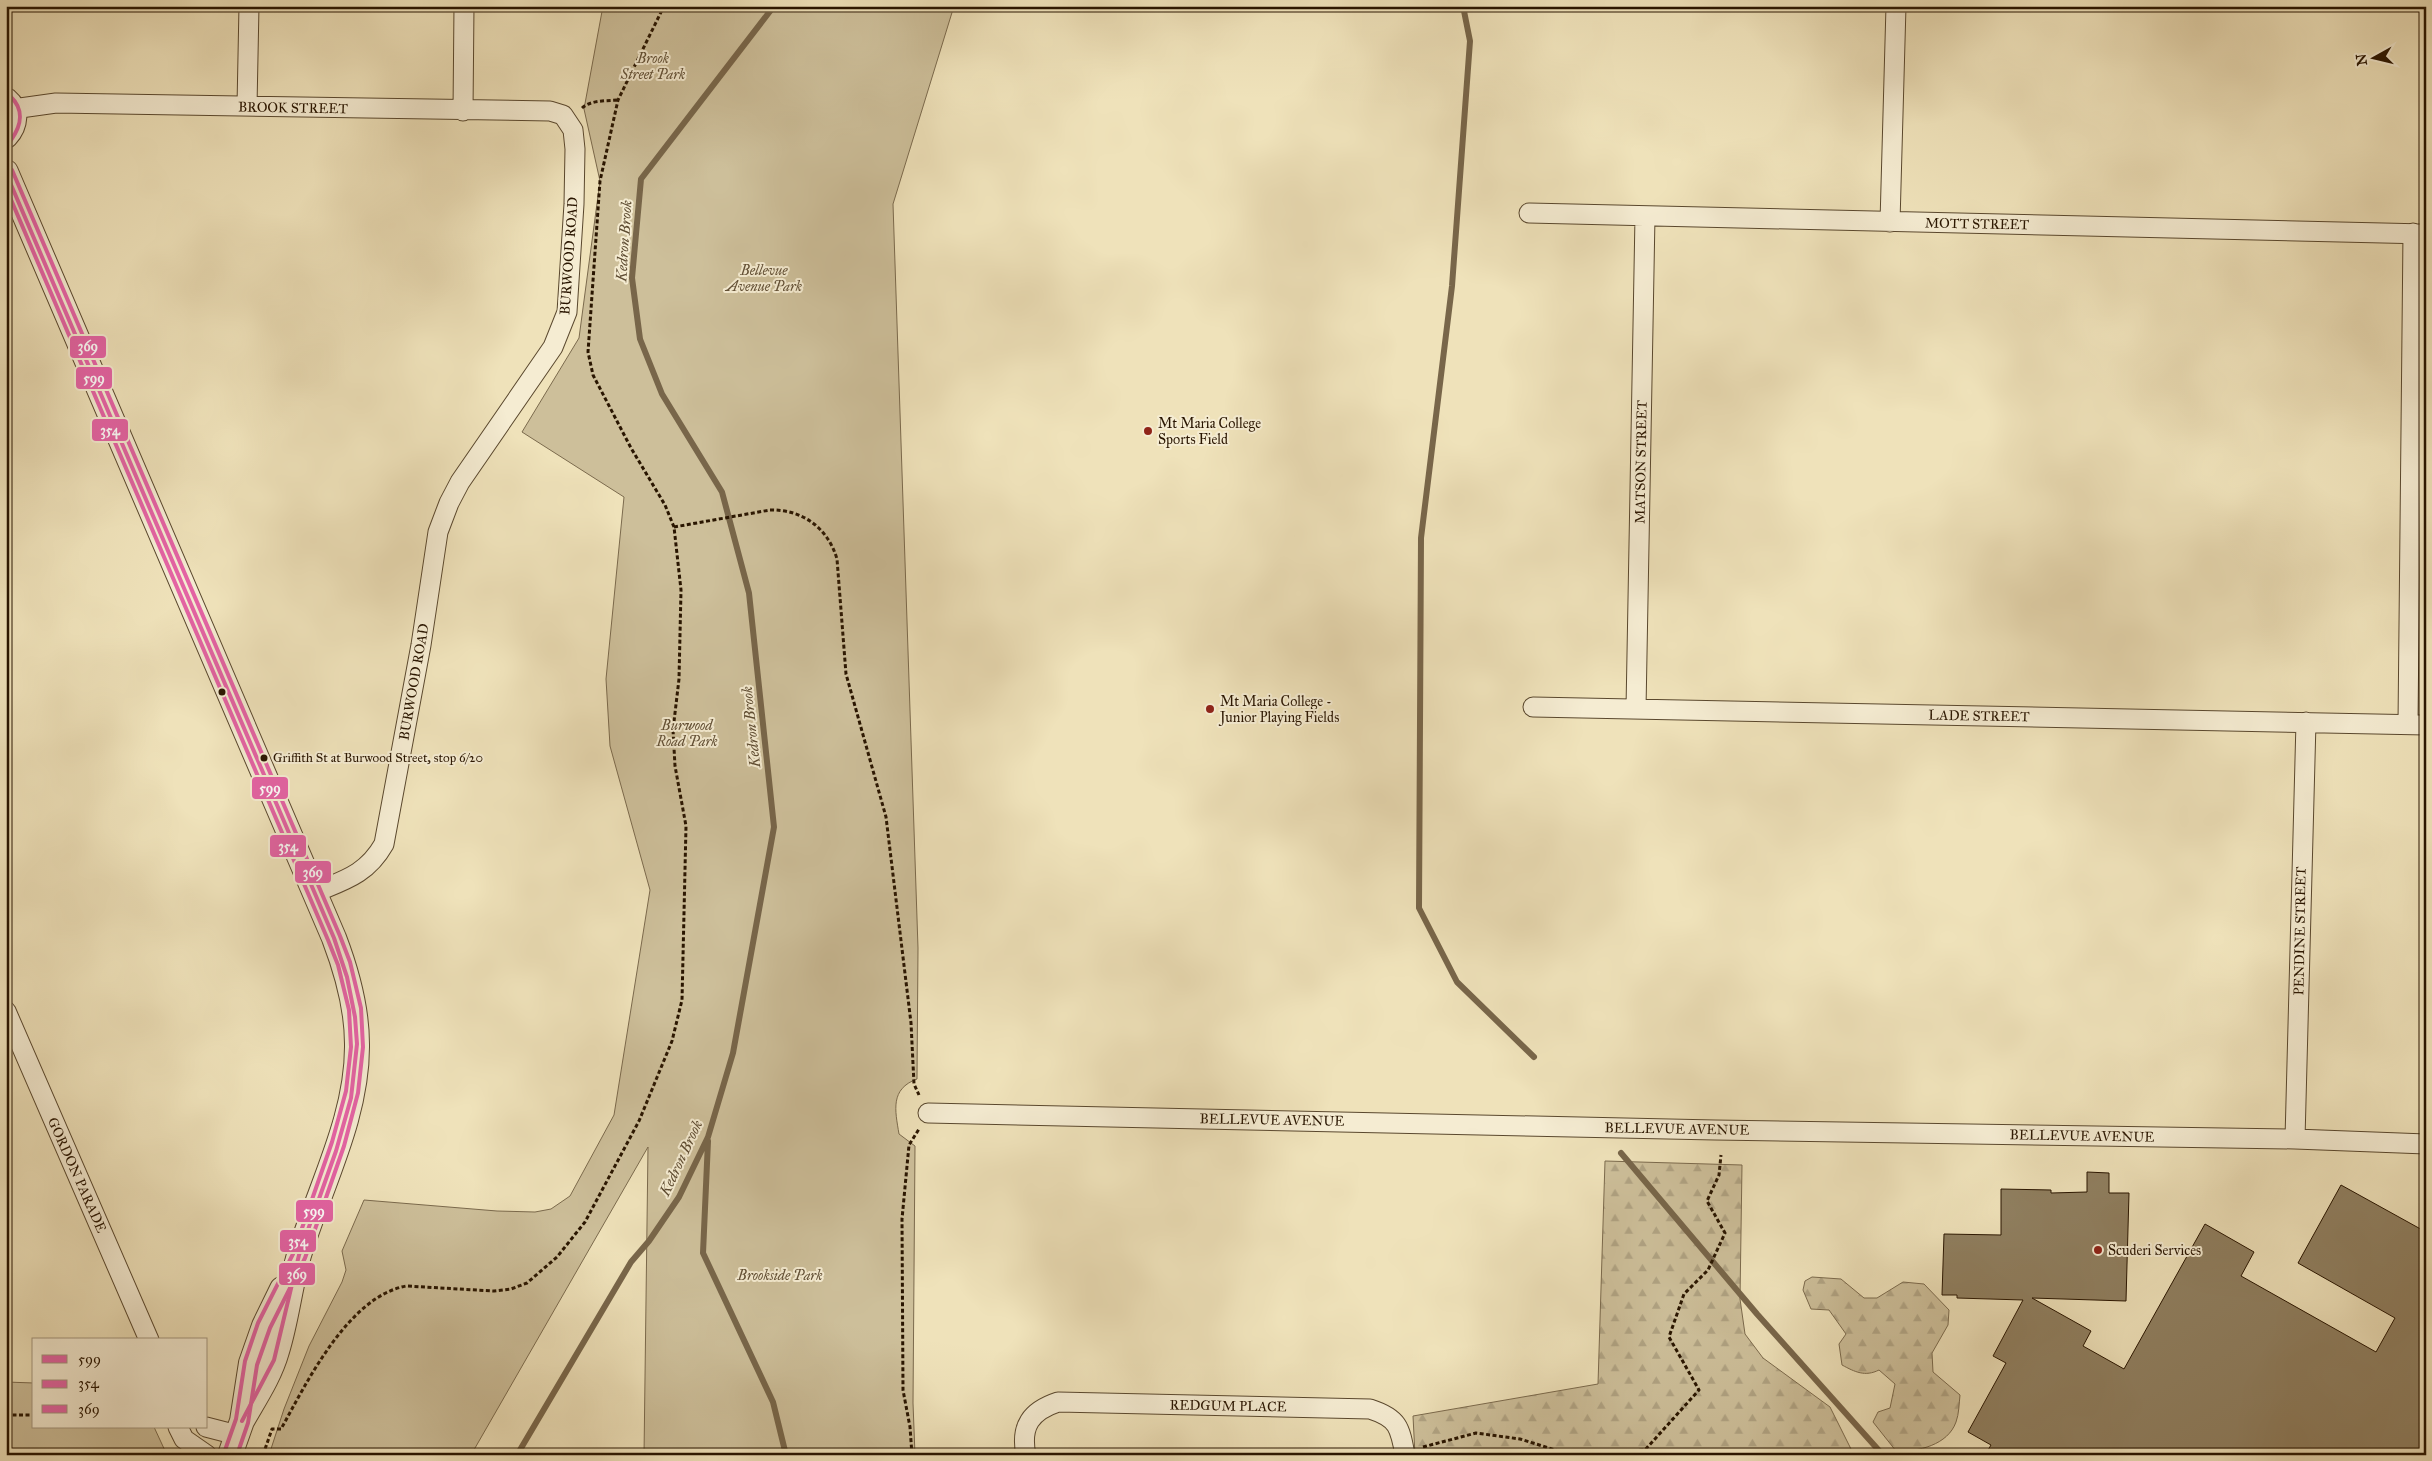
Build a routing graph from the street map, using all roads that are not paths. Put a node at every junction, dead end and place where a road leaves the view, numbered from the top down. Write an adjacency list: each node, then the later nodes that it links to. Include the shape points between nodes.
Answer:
1 (249, 6): 5 (street)
2 (464, 6): 6 (street)
3 (1896, 6): 12 (street)
4 (10, 105): 5 (street, BROOK STREET); 8 (street, via 14,123)
5 (246, 106): 6 (street, BROOK STREET)
6 (463, 111): 7 (street, BROOK STREET, via 550,111 563,115)
7 (570, 122): 18 (street, BURWOOD ROAD, via 575,149 574,204 567,312 563,327 553,347 460,482 438,532 421,645 384,844 362,871)
8 (6, 136)
9 (6, 172): 18 (street)
10 (1529, 214): 11 (street, MOTT STREET)
11 (1645, 216): 12 (street, MOTT STREET); 15 (street, MATSON STREET)
12 (1890, 222): 13 (street, MOTT STREET)
13 (2420, 233): 17 (street)
14 (1533, 706): 15 (street, LADE STREET)
15 (1636, 709): 16 (street, LADE STREET)
16 (2306, 722): 17 (street, LADE STREET); 21 (street, PENDINE STREET)
17 (2417, 725)
18 (316, 892): 26 (street, via 344,963 355,1009 357,1047 346,1116 299,1256 264,1326 251,1363)
19 (6, 1011): 23 (street, GORDON PARADE)
20 (928, 1113): 21 (street, BELLEVUE AVENUE)
21 (2295, 1139): 22 (street, BELLEVUE AVENUE)
22 (2426, 1144)
23 (148, 1338)
24 (178, 1428): 28 (street, via 184,1439)
25 (208, 1428): 26 (street)
26 (236, 1437)
27 (1411, 1452): 29 (street, REDGUM PLACE, via 1392,1419 1370,1409 1058,1402 1042,1407 1029,1420 1025,1435)
28 (207, 1455)
29 (1026, 1455)

